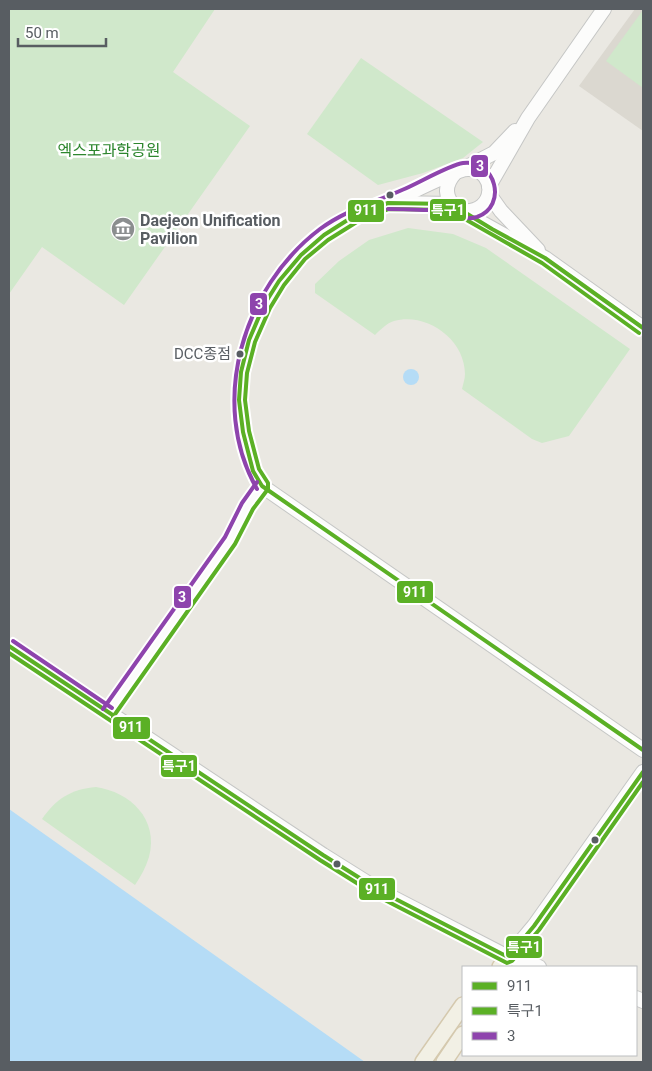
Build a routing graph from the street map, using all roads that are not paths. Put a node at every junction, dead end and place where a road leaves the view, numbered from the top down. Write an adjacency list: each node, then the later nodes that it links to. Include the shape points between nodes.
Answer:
1 (604, 9): 2 (street)
2 (528, 118): 3 (street, via 494,153); 4 (street)
3 (458, 171): 4 (street, via 476,170 482,174); 5 (street); 6 (street, via 447,184 446,192)
4 (489, 190): 6 (street, via 483,206 470,212); 7 (street, via 501,211)
5 (388, 203): 6 (street); 9 (street, via 357,214 324,234 279,281 264,306 249,340 241,372 239,400 253,471)
6 (457, 208): 7 (street)
7 (545, 258): 8 (street)
8 (643, 328)
9 (262, 486): 11 (street, via 225,547); 12 (street)
10 (9, 646): 11 (street)
11 (108, 713): 14 (street, via 382,892)
12 (643, 750)
13 (643, 772): 14 (street, via 534,926)
14 (504, 962): 15 (street)
15 (532, 966)
16 (462, 1006): 18 (main road)
17 (462, 1035): 19 (main road)
18 (423, 1062)
19 (444, 1062)

